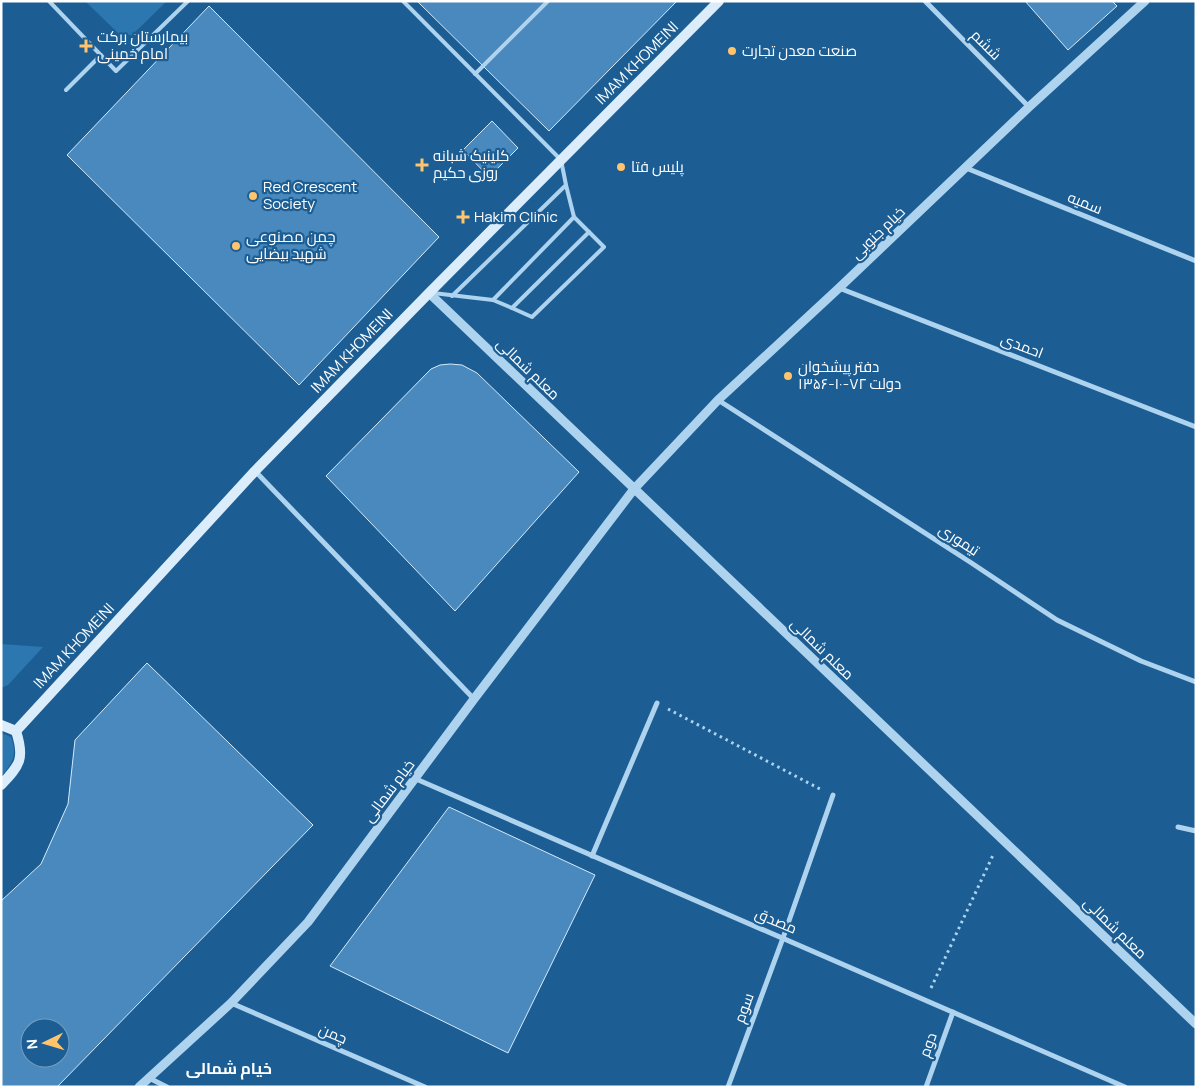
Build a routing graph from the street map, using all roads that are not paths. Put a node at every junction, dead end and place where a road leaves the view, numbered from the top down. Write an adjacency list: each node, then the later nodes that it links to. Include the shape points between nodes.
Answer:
1 (49, 1): 8 (lane)
2 (188, 1): 8 (lane, via 116,71)
3 (402, 1): 9 (lane)
4 (548, 1): 9 (lane)
5 (719, 1): 12 (main road, IMAM KHOMEINI)
6 (925, 1): 11 (street, ششم)
7 (1145, 1): 11 (street, خیام جنوبی)
8 (101, 55): 10 (lane)
9 (475, 74): 12 (lane)
10 (66, 90)
11 (1029, 107): 13 (street, خیام جنوبی)
12 (561, 160): 14 (lane); 19 (main road, IMAM KHOMEINI)
13 (966, 168): 17 (street, سميه); 18 (street, خیام جنوبی)
14 (566, 185): 15 (lane); 20 (lane)
15 (574, 217): 16 (lane); 21 (lane)
16 (589, 232): 22 (lane); 22 (lane, via 604,247 532,317)
17 (1196, 261)
18 (839, 288): 23 (street, خیام جنوبی); 24 (street, احمدی)
19 (429, 293): 20 (lane); 25 (main road, IMAM KHOMEINI); 26 (street, معلم شمالی)
20 (452, 296): 21 (lane)
21 (493, 300): 22 (lane)
22 (512, 308)
23 (718, 400): 26 (street, خیام جنوبی); 27 (street, تیموری, via 1057,620 1141,661)
24 (1196, 427)
25 (255, 471): 28 (street); 31 (main road, IMAM KHOMEINI)
26 (634, 489): 28 (street, خیام شمالی); 41 (street, معلم شمالی)
27 (1196, 682)
28 (474, 699): 32 (street, خیام شمالی)
29 (657, 703): 37 (street)
30 (1, 725): 31 (main road)
31 (16, 731): 33 (main road, via 21,748 18,767)
32 (416, 779): 37 (street, مصدق); 39 (street, خیام شمالی, via 308,922)
33 (1, 785)
34 (833, 795): 38 (street, سوم)
35 (1178, 827): 36 (street)
36 (1196, 831)
37 (592, 856): 38 (street, مصدق)
38 (783, 938): 40 (street, مصدق); 46 (street, سوم)
39 (231, 1004): 42 (street, خیام شمالی); 45 (street, چمن)
40 (953, 1012): 47 (street, دوم); 48 (street, مصدق)
41 (1196, 1024)
42 (149, 1078): 43 (street, خیام شمالی); 44 (street)
43 (139, 1087)
44 (167, 1087)
45 (425, 1087)
46 (728, 1087)
47 (926, 1087)
48 (1125, 1087)

